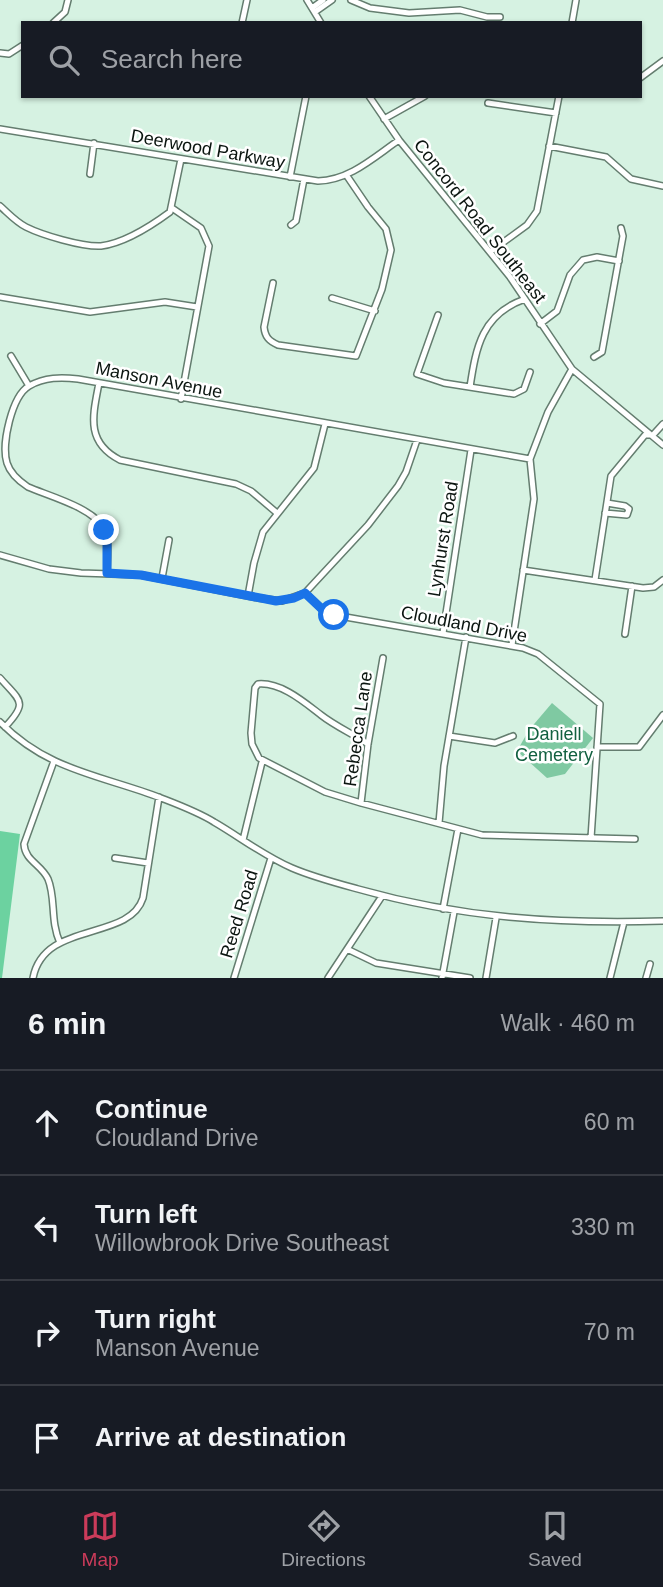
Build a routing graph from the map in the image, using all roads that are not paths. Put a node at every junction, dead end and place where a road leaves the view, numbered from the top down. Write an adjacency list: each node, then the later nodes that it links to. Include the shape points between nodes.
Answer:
1 (68, 0): 11 (street, via 65,12)
2 (237, 0): 8 (street)
3 (307, 0): 9 (street)
4 (323, 0): 9 (street)
5 (332, 0): 9 (street)
6 (351, 0): 10 (street, via 370,8 409,13 460,10)
7 (576, 0): 14 (street)
8 (247, 1): 12 (street)
9 (313, 10): 13 (street)
10 (500, 18)
11 (55, 21)
12 (242, 21)
13 (320, 21)
14 (572, 21)
15 (21, 46): 16 (street, via 9,54)
16 (0, 53)
17 (663, 61): 18 (street)
18 (642, 77)
19 (306, 98): 33 (street)
20 (370, 98): 25 (street, Concord Road Southeast)
21 (421, 98): 25 (street)
22 (559, 98): 24 (street)
23 (488, 103): 24 (street)
24 (556, 113): 29 (street)
25 (384, 119): 27 (street, Concord Road Southeast)
26 (0, 129): 28 (street, Deerwood Parkway)
27 (399, 140): 32 (street, Deerwood Parkway); 40 (street, Concord Road Southeast)
28 (94, 143): 30 (street, Deerwood Parkway); 31 (street)
29 (549, 146): 35 (street, via 606,156 631,179); 40 (street, via 537,211 527,225)
30 (181, 159): 33 (street, Deerwood Parkway); 37 (street)
31 (90, 174)
32 (348, 176): 34 (street, Deerwood Parkway, via 332,181); 47 (street, via 390,240)
33 (290, 177): 34 (street, Deerwood Parkway)
34 (304, 179): 38 (street, via 296,221)
35 (663, 186)
36 (0, 206): 37 (street, via 25,226 100,246 125,239)
37 (172, 208): 46 (street, via 201,228 208,240)
38 (291, 225)
39 (621, 228): 41 (street)
40 (490, 252): 45 (street, Concord Road Southeast)
41 (619, 261): 49 (street, via 583,260 570,275 557,311); 51 (street, via 602,352)
42 (273, 283): 47 (street, via 265,334 278,345 356,356)
43 (0, 298): 46 (street, via 90,312 165,302)
44 (332, 298): 47 (street)
45 (525, 299): 49 (street, Concord Road Southeast); 56 (street, via 484,329)
46 (197, 307): 57 (street)
47 (375, 311)
48 (438, 316): 56 (street, via 417,374)
49 (540, 324): 52 (street, Concord Road Southeast)
50 (11, 356): 55 (street)
51 (594, 357)
52 (572, 369): 60 (street, Concord Road Southeast); 64 (street, via 548,412)
53 (530, 372): 56 (street, via 524,388 514,394)
54 (99, 383): 55 (street, Manson Avenue, via 61,377); 57 (street, Manson Avenue); 66 (street, via 93,423 110,455 236,484)
55 (29, 386): 71 (street, via 10,418 7,466 28,487 94,517 107,539)
56 (470, 387)
57 (181, 399): 58 (street, Manson Avenue)
58 (326, 424): 61 (street, Manson Avenue); 66 (street, via 314,468)
59 (663, 424): 60 (street)
60 (653, 435): 62 (street, Concord Road Southeast); 65 (street, via 645,435 611,476)
61 (417, 440): 63 (street, Manson Avenue); 76 (street, via 398,486)
62 (663, 445)
63 (471, 450): 64 (street, Manson Avenue); 78 (street, Lynhurst Road)
64 (530, 459): 70 (street, via 534,499)
65 (607, 503): 67 (street); 67 (street, via 625,506 628,515)
66 (277, 513): 77 (street, via 260,539)
67 (605, 513): 73 (street)
68 (169, 540): 72 (street)
69 (0, 555): 71 (street, via 50,569)
70 (523, 570): 73 (street); 81 (street)
71 (107, 573): 72 (street)
72 (162, 578): 77 (street)
73 (595, 580): 75 (street)
74 (663, 580): 75 (street, via 654,587)
75 (632, 586): 79 (street)
76 (305, 593): 77 (street, via 282,601); 78 (street, Cloudland Drive, via 334,615)
77 (248, 596)
78 (443, 633): 80 (street, Cloudland Drive)
79 (625, 634)
80 (466, 637): 81 (street, Cloudland Drive); 86 (street)
81 (512, 645): 89 (street, Cloudland Drive, via 538,654 600,704)
82 (383, 658): 88 (street, Rebecca Lane)
83 (0, 678): 85 (street, via 19,702 18,713)
84 (662, 720): 89 (street, via 639,747)
85 (2, 724): 90 (street)
86 (449, 736): 87 (street, via 495,743); 94 (street)
87 (513, 736)
88 (368, 744): 91 (street, via 292,694 258,684 251,733); 93 (street, Rebecca Lane)
89 (597, 747): 96 (street, Cloudland Drive)
90 (54, 761): 92 (street); 108 (street, via 24,851 48,880)
91 (262, 762): 93 (street, via 325,792); 98 (street)
92 (159, 797): 98 (street, via 212,820); 101 (street)
93 (361, 803): 94 (street)
94 (439, 824): 95 (street)
95 (458, 829): 96 (street, via 482,835); 103 (street)
96 (591, 838): 97 (street)
97 (635, 839)
98 (243, 840): 100 (street)
99 (115, 858): 101 (street)
100 (271, 858): 102 (street, via 303,873); 114 (street, Reed Road)
101 (148, 863): 108 (street, via 142,902 135,913)
102 (382, 896): 103 (street); 109 (street)
103 (443, 909): 104 (street)
104 (454, 912): 105 (street); 111 (street)
105 (496, 918): 107 (street); 117 (street)
106 (663, 921): 107 (street)
107 (624, 922): 112 (street)
108 (60, 943): 113 (street, via 39,961)
109 (347, 949): 111 (street, via 369,961); 115 (street)
110 (650, 964): 119 (street)
111 (442, 976): 116 (street)
112 (610, 977): 118 (street)
113 (33, 978)
114 (234, 978)
115 (328, 978)
116 (470, 978)
117 (486, 978)
118 (619, 978)
119 (646, 978)

